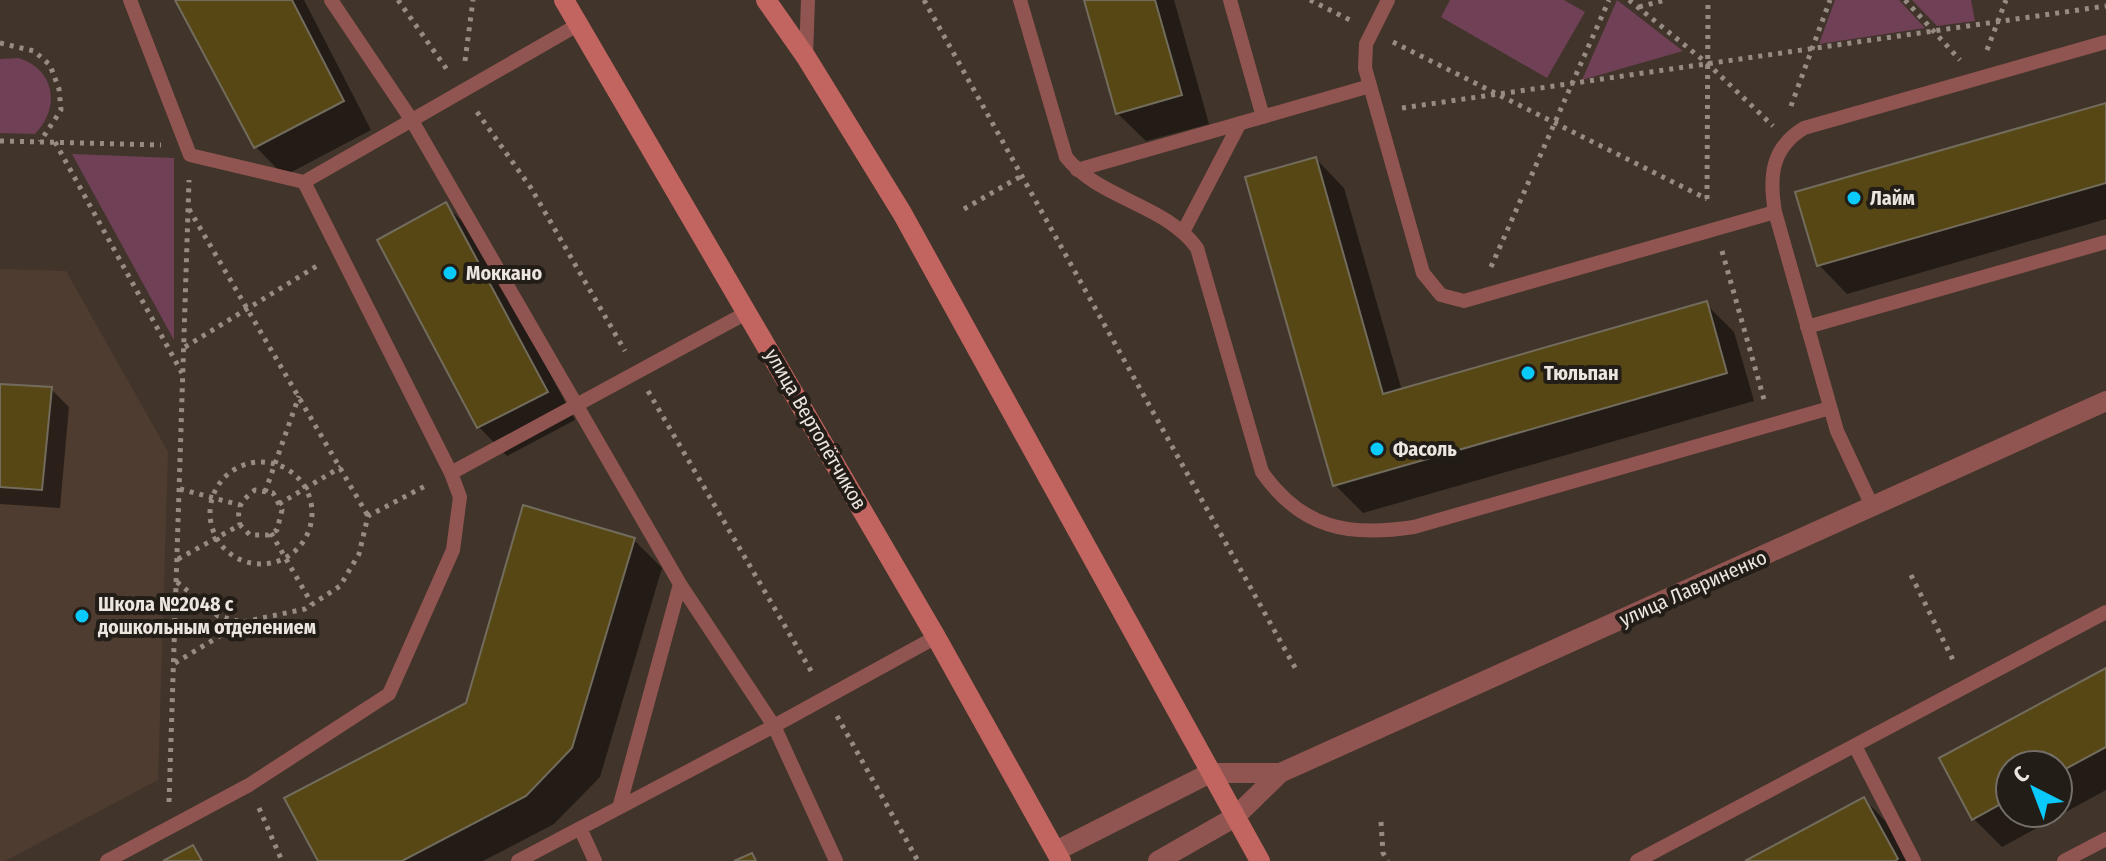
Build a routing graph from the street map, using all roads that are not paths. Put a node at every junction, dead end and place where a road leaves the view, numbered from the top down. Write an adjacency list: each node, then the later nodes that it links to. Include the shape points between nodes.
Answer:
1 (130, 0): 17 (lane, via 188,150)
2 (331, 0): 14 (lane)
3 (564, 0): 9 (main road, улица Вертолётчиков)
4 (766, 0): 11 (main road)
5 (808, 0): 11 (lane)
6 (1020, 0): 16 (lane, via 1062,148)
7 (1230, 0): 13 (lane)
8 (1388, 0): 12 (lane, via 1371,30 1364,57)
9 (581, 23): 14 (lane); 21 (main road, улица Вертолётчиков)
10 (2106, 42): 18 (lane, via 1784,137 1772,171)
11 (806, 57): 33 (main road, via 902,213)
12 (1370, 86): 13 (lane); 18 (lane, via 1427,281 1450,299 1464,301)
13 (1263, 117): 15 (lane)
14 (411, 119): 17 (lane); 24 (lane)
15 (1240, 123): 16 (lane); 19 (lane)
16 (1077, 170): 19 (lane)
17 (304, 182): 26 (lane)
18 (1775, 212): 22 (lane)
19 (1183, 232): 25 (lane, via 1202,260 1262,472 1294,507 1346,531 1414,527)
20 (2106, 242): 22 (lane)
21 (748, 312): 24 (lane); 30 (main road, улица Вертолётчиков)
22 (1807, 327): 25 (lane)
23 (2106, 401): 27 (street, улица Лавриненко)
24 (577, 405): 26 (lane); 28 (lane)
25 (1830, 408): 27 (lane)
26 (451, 473): 40 (lane, via 460,497 453,550 389,694 249,785)
27 (1873, 508): 34 (street, улица Лавриненко)
28 (680, 584): 31 (lane); 35 (lane)
29 (2106, 612): 32 (lane)
30 (936, 637): 31 (lane); 39 (main road, улица Вертолётчиков)
31 (774, 726): 35 (lane); 43 (lane)
32 (1855, 746): 46 (lane); 47 (lane)
33 (1210, 773): 34 (street, улица Лавриненко); 36 (main road); 39 (street)
34 (1280, 773): 36 (street, улица Лавриненко)
35 (619, 808): 37 (lane)
36 (1235, 817): 44 (street, улица Лавриненко); 45 (main road)
37 (580, 828): 41 (lane); 42 (lane)
38 (2106, 839): 48 (lane)
39 (1058, 856)
40 (107, 861)
41 (518, 861)
42 (595, 861)
43 (836, 861)
44 (1158, 861)
45 (1260, 861)
46 (1637, 861)
47 (1914, 861)
48 (2064, 861)

